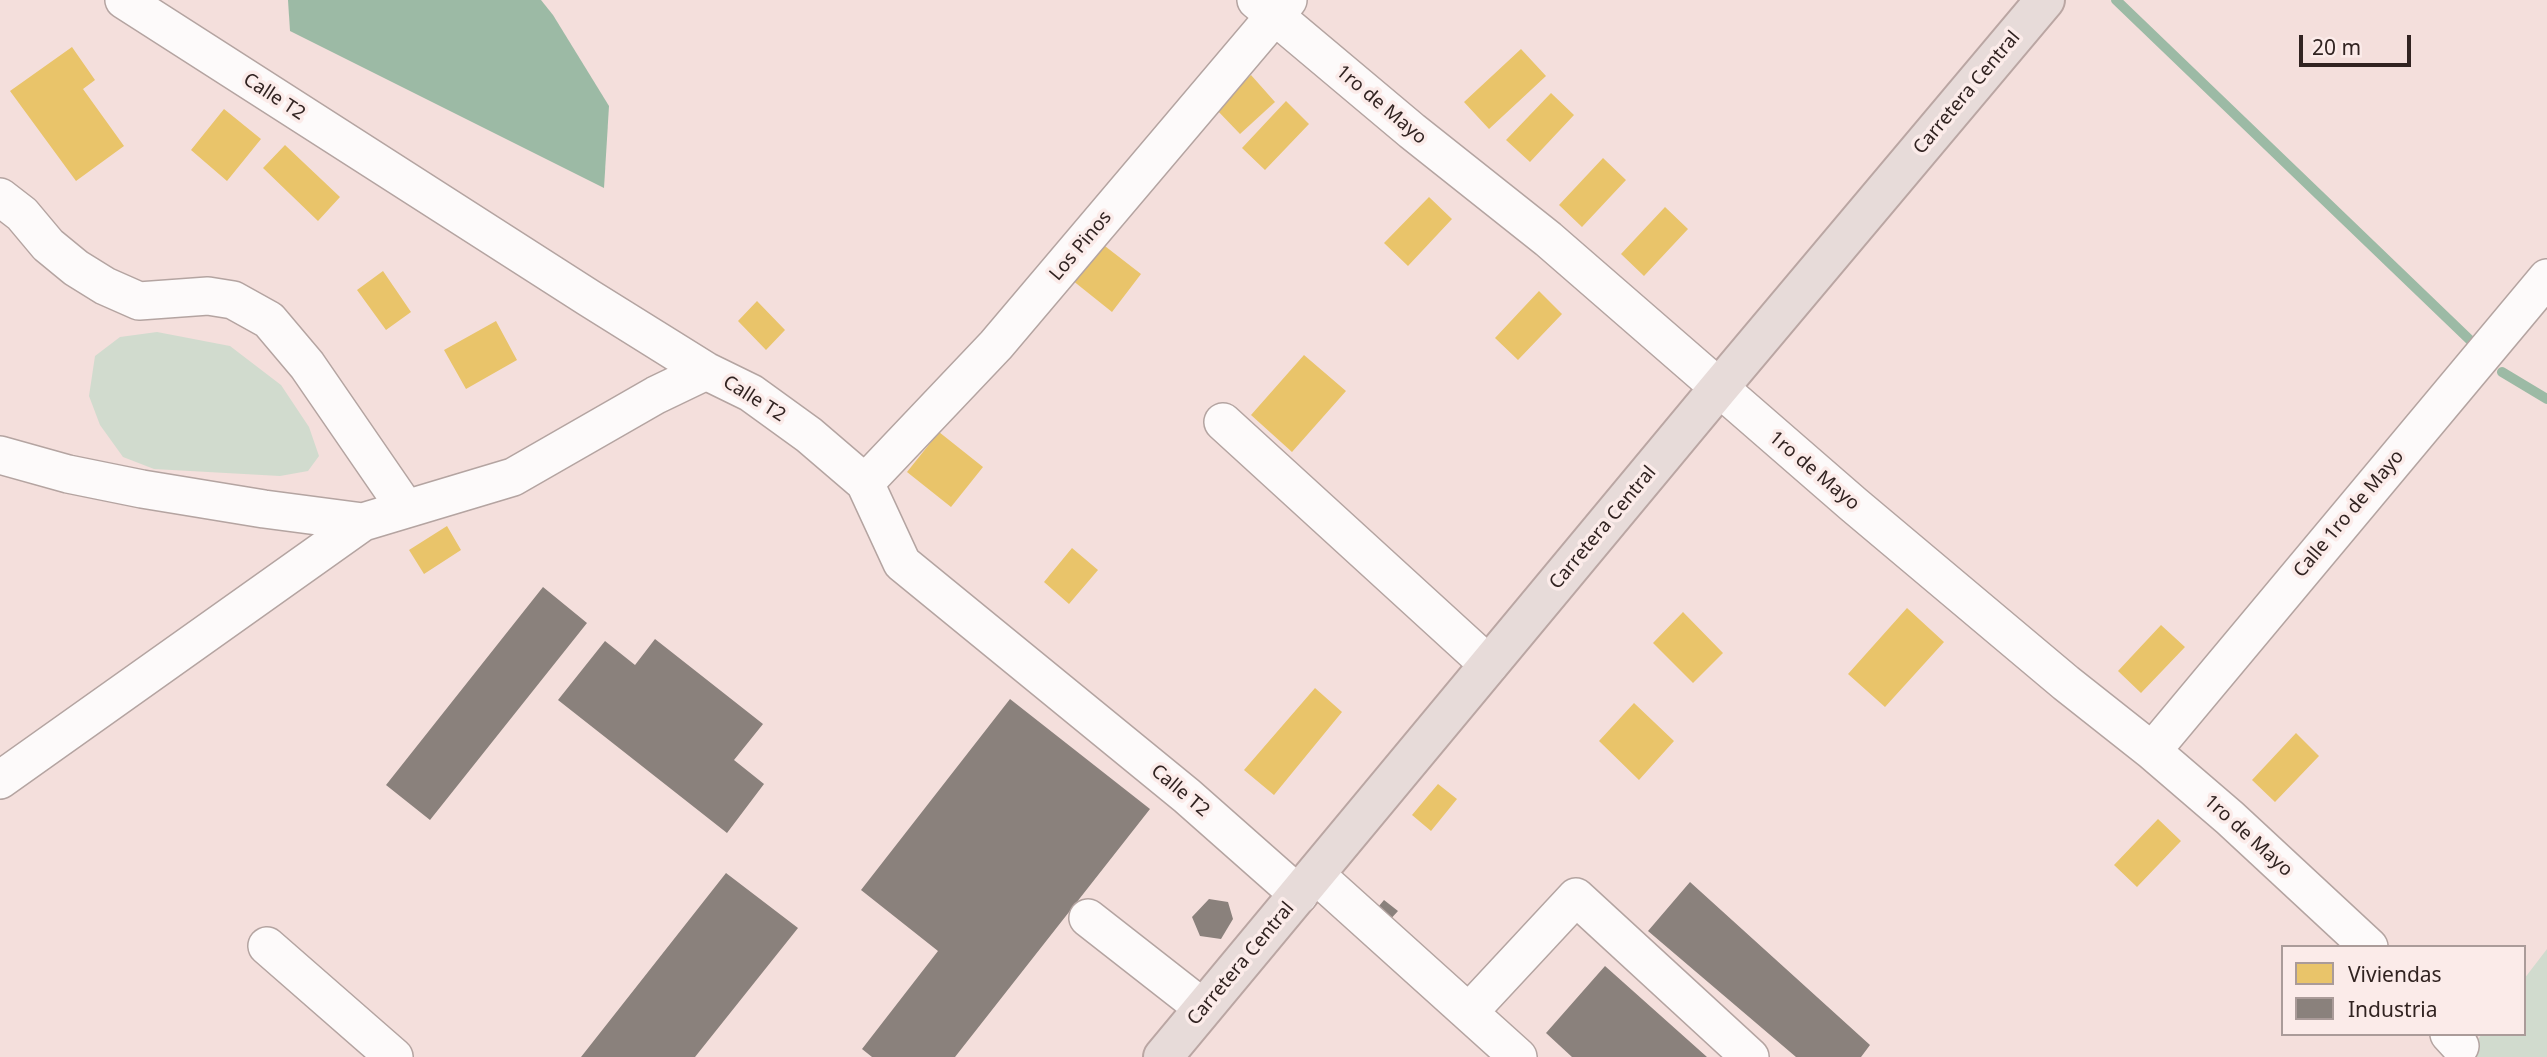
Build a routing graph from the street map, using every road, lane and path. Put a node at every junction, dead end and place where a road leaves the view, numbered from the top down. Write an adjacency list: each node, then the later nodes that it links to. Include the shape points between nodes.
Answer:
1 (124, 0): 6 (street, Calle T2)
2 (2045, 0): 7 (highway, Carretera Central)
3 (1273, 5): 7 (street, 1ro de Mayo, via 1412,131 1548,239); 10 (street, Los Pinos, via 996,345)
4 (0, 197): 11 (street, via 22,214 48,245 105,286 139,301 208,296 233,300 269,320 307,365)
5 (2547, 278): 14 (street, Calle 1ro de Mayo)
6 (706, 371): 10 (street, Calle T2, via 751,393); 11 (street, via 513,477)
7 (1718, 389): 13 (highway, Carretera Central); 14 (street, 1ro de Mayo)
8 (1223, 422): 13 (street)
9 (0, 455): 12 (street, via 142,489)
10 (865, 483): 16 (street, Calle T2, via 902,562 1187,796)
11 (406, 509): 12 (street)
12 (362, 522): 15 (street)
13 (1489, 665): 16 (highway, Carretera Central)
14 (2152, 751): 18 (street, 1ro de Mayo)
15 (0, 780)
16 (1307, 885): 20 (highway, Carretera Central); 21 (street, Calle T2)
17 (1088, 918): 20 (street)
18 (2367, 945)
19 (267, 946): 22 (street)
20 (1203, 1008): 23 (highway, Carretera Central)
21 (1469, 1012): 24 (street, Calle T2); 25 (street, via 1576,897)
22 (394, 1057)
23 (1163, 1057)
24 (1518, 1057)
25 (1750, 1057)

